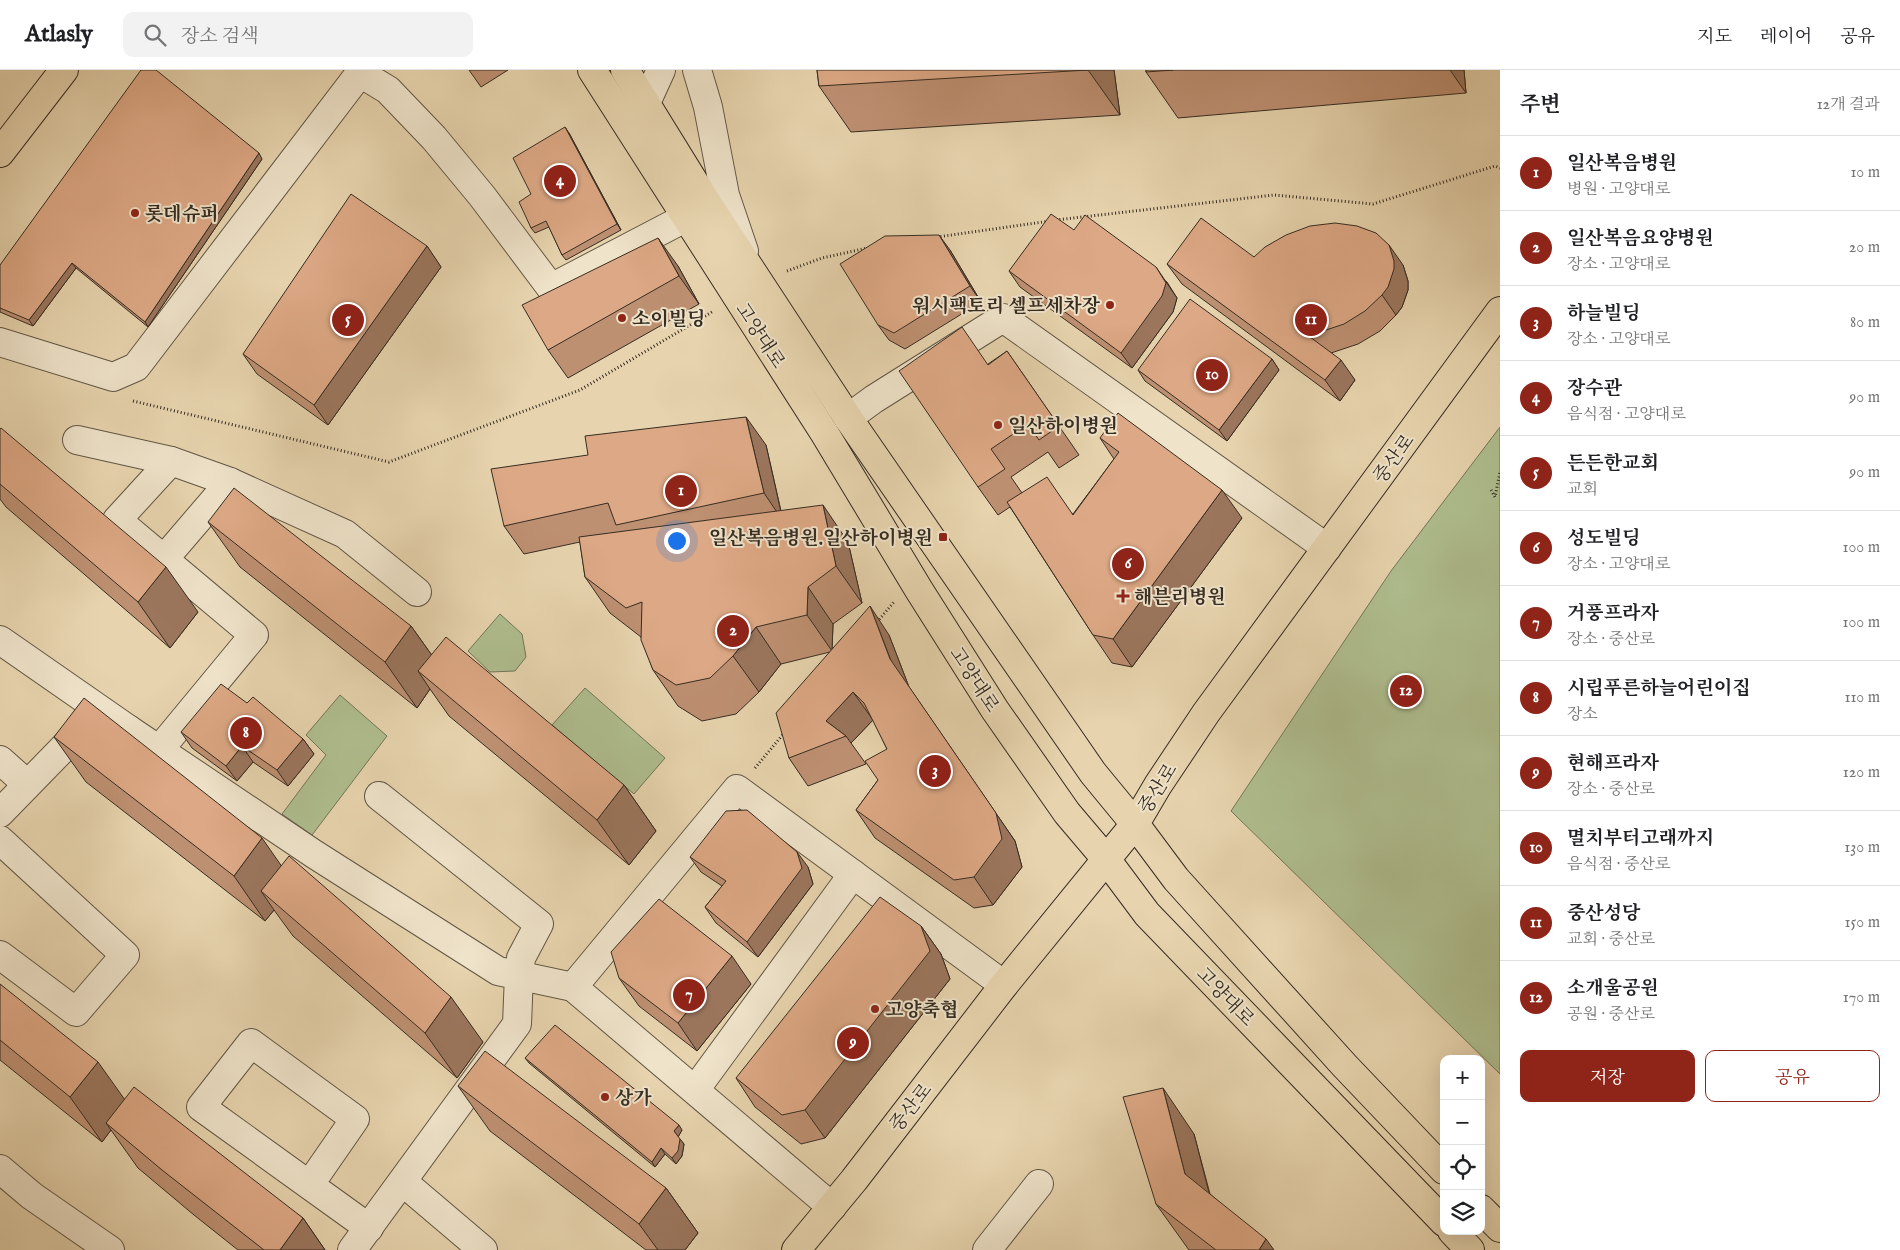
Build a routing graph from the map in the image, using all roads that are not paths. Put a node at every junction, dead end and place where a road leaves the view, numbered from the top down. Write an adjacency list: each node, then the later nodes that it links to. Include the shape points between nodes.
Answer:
1 (40, 70): 9 (main road)
2 (64, 70): 10 (main road)
3 (592, 70): 8 (main road, 고양대로)
4 (625, 70): 7 (main road, 고양대로)
5 (661, 70): 7 (street)
6 (697, 70): 12 (street, via 708,107 725,195)
7 (646, 103): 8 (street); 12 (main road, 고양대로)
8 (624, 119): 11 (main road, 고양대로)
9 (0, 124)
10 (0, 153)
11 (685, 218): 14 (street, via 551,288 434,138 388,90 360,73 136,368 113,377); 31 (main road, 고양대로, via 825,434 995,710 1068,813)
12 (749, 267): 15 (main road, 고양대로)
13 (1500, 311): 19 (main road, 중산로)
14 (0, 342)
15 (848, 418): 19 (street, via 1002,318); 29 (main road, 고양대로, via 1088,765)
16 (77, 440): 17 (street)
17 (172, 461): 18 (street); 20 (street, via 117,520)
18 (230, 482): 20 (street); 21 (street, via 345,534)
19 (1327, 548): 29 (main road, 중산로, via 1206,713)
20 (164, 559): 24 (street, via 254,635)
21 (416, 592)
22 (0, 640): 23 (street)
23 (128, 729): 24 (street); 26 (street, via 75,736)
24 (159, 750): 34 (street, via 498,971)
25 (0, 760): 26 (street)
26 (27, 784): 28 (street)
27 (379, 796): 34 (street, via 539,924 522,958)
28 (0, 813)
29 (1135, 824): 31 (main road, 중산로); 38 (main road, 고양대로, via 1176,879)
30 (0, 840): 33 (street, via 125,955 76,1012)
31 (1106, 859): 35 (main road, 중산로); 45 (main road, 고양대로, via 1147,914)
32 (853, 874): 35 (street); 36 (street, via 737,789); 37 (street)
33 (0, 955)
34 (519, 975): 36 (street); 40 (street, via 517,1024)
35 (1004, 985): 43 (main road, 중산로)
36 (573, 987): 37 (street)
37 (695, 1090): 43 (street)
38 (1440, 1166)
39 (0, 1170): 49 (street)
40 (403, 1182): 46 (street); 51 (street)
41 (310, 1184): 41 (street, via 201,1107 251,1043 355,1119); 46 (street)
42 (1039, 1184): 53 (street)
43 (832, 1207): 52 (main road, 중산로)
44 (1485, 1213): 47 (main road)
45 (1440, 1218)
46 (369, 1228): 50 (street)
47 (1500, 1228)
48 (1456, 1235): 54 (main road)
49 (110, 1250)
50 (352, 1250)
51 (483, 1250)
52 (796, 1250)
53 (987, 1250)
54 (1470, 1250)

